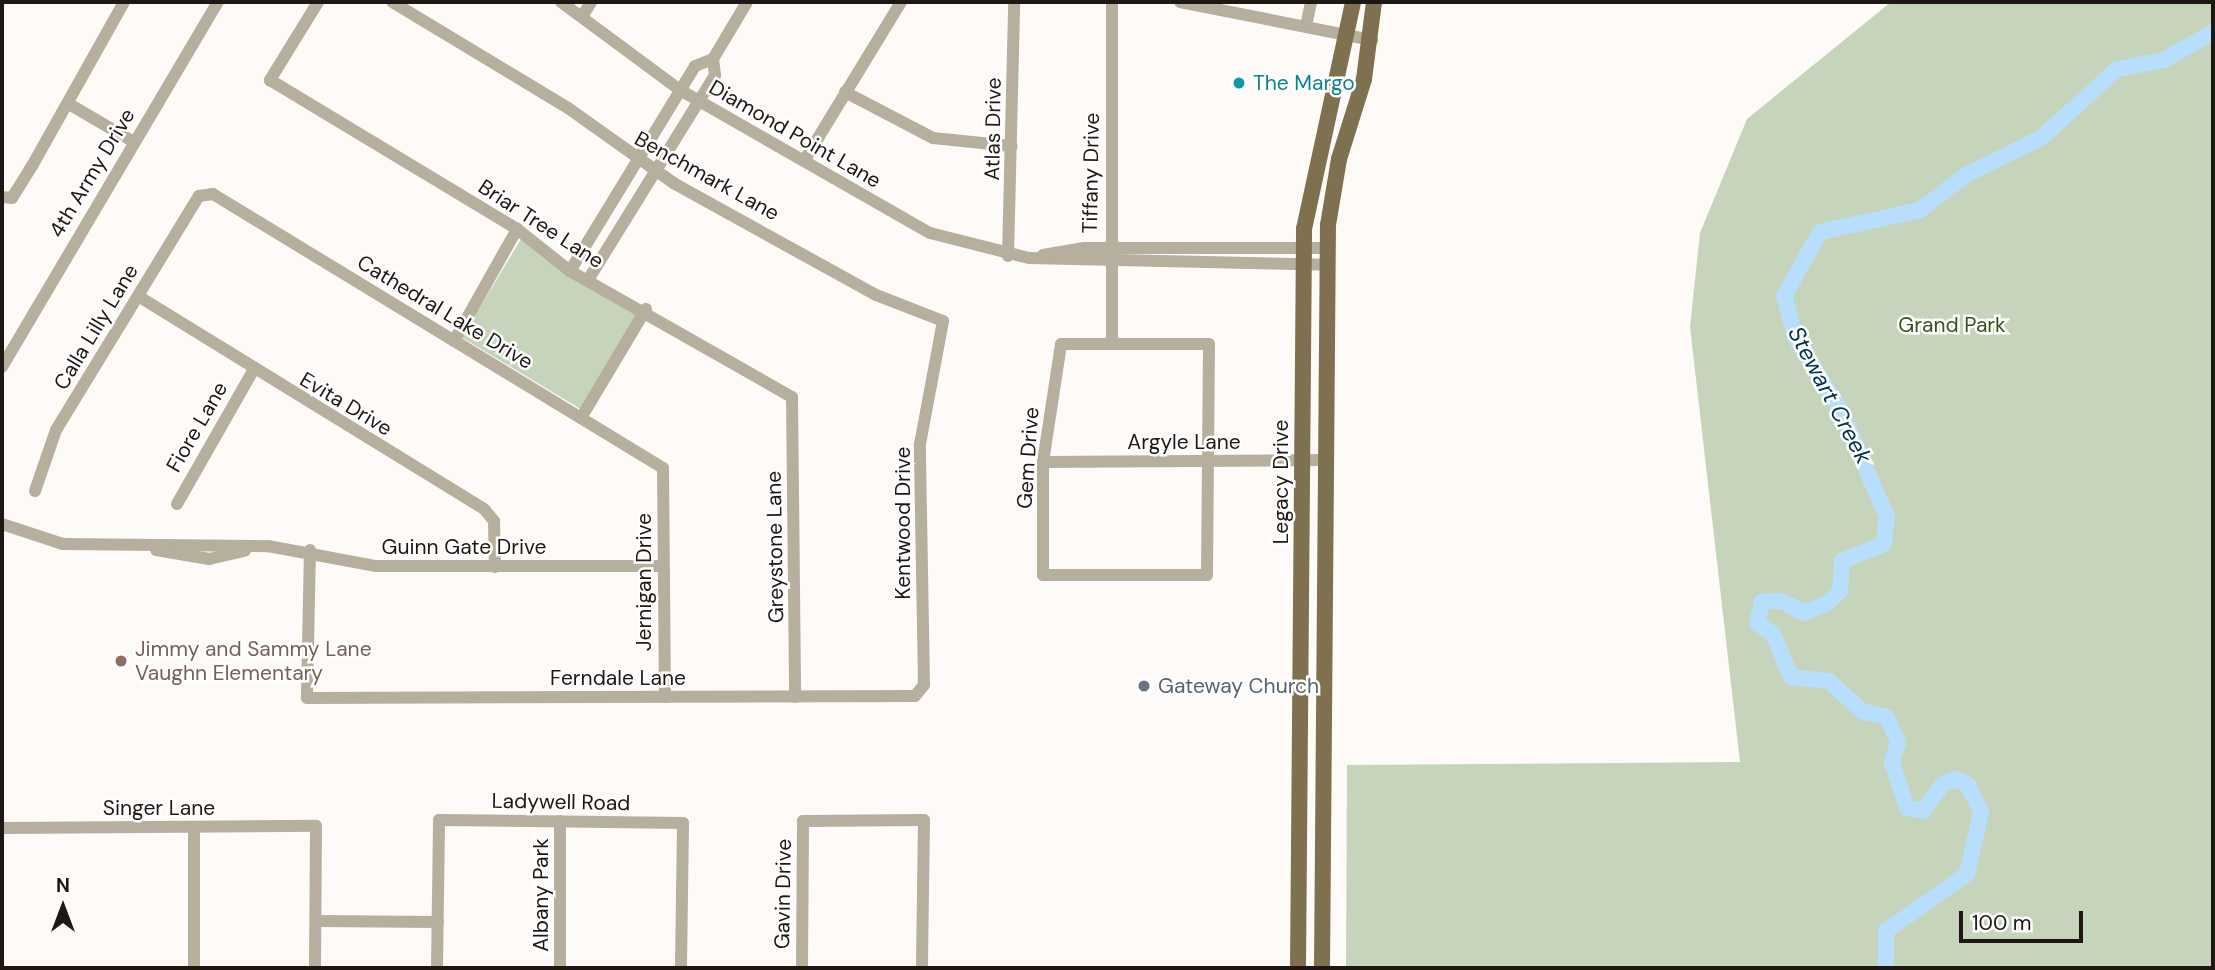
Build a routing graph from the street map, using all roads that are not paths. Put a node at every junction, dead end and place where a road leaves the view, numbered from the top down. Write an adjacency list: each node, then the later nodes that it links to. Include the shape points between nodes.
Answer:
1 (124, 2): 23 (street)
2 (218, 2): 24 (street, 4th Army Drive)
3 (318, 2): 31 (street, Briar Tree Lane, via 270,79)
4 (392, 2): 27 (street, Benchmark Lane, via 568,108)
5 (561, 2): 15 (street, Diamond Point Lane)
6 (591, 2): 15 (street)
7 (747, 2): 19 (street)
8 (901, 2): 21 (street)
9 (1014, 2): 25 (street, Atlas Drive)
10 (1112, 2): 32 (street, Tiffany Drive)
11 (1180, 2): 16 (street)
12 (1311, 2): 16 (street)
13 (1353, 2): 17 (main road, Legacy Drive)
14 (1374, 2): 18 (main road, Legacy Drive)
15 (583, 15): 20 (street, Diamond Point Lane)
16 (1306, 26): 17 (street)
17 (1349, 36): 18 (street); 33 (main road, Legacy Drive, via 1314,162)
18 (1372, 40): 34 (main road, Legacy Drive, via 1334,180)
19 (713, 59): 20 (street, via 695,66); 22 (street, via 715,75)
20 (680, 90): 22 (street, Diamond Point Lane); 27 (street)
21 (845, 92): 25 (street, via 933,138); 26 (street)
22 (699, 101): 26 (street, Diamond Point Lane); 28 (street)
23 (69, 104): 24 (street); 30 (street)
24 (134, 142): 47 (street, 4th Army Drive)
25 (1012, 146): 35 (street, Atlas Drive)
26 (804, 161): 35 (street, Diamond Point Lane, via 930,233)
27 (640, 162): 28 (street, Benchmark Lane); 40 (street)
28 (655, 170): 41 (street); 44 (street, Benchmark Lane, via 876,295)
29 (205, 193): 42 (street, Calla Lilly Lane); 45 (street, Cathedral Lake Drive)
30 (7, 197)
31 (517, 229): 40 (street, Briar Tree Lane); 45 (street)
32 (1108, 248): 33 (street, Diamond Point Lane); 36 (street, Diamond Point Lane); 37 (street, Tiffany Drive)
33 (1304, 248): 34 (street, Diamond Point Lane); 38 (main road, Legacy Drive)
34 (1327, 248): 39 (main road, Legacy Drive)
35 (1008, 256): 36 (street, Diamond Point Lane)
36 (1030, 258): 37 (street, Diamond Point Lane)
37 (1108, 264): 38 (street, Diamond Point Lane); 46 (street, Tiffany Drive)
38 (1303, 265): 39 (street, Diamond Point Lane); 51 (main road, Legacy Drive)
39 (1327, 265): 52 (main road, Legacy Drive)
40 (570, 271): 41 (street, Briar Tree Lane)
41 (588, 280): 43 (street, Briar Tree Lane)
42 (138, 296): 48 (street, Evita Drive); 56 (street, Calla Lilly Lane, via 56,430)
43 (646, 309): 49 (street, Briar Tree Lane); 50 (street)
44 (943, 321): 62 (street, Kentwood Drive, via 920,444)
45 (454, 341): 50 (street, Cathedral Lake Drive)
46 (1112, 344): 53 (street, via 1209,344); 54 (street, Gem Drive, via 1061,344)
47 (2, 367)
48 (253, 371): 57 (street, Fiore Lane); 61 (street, Evita Drive, via 484,509 494,521)
49 (792, 397): 64 (street, Greystone Lane)
50 (581, 418): 55 (street, Cathedral Lake Drive)
51 (1302, 460): 52 (street, Argyle Lane); 53 (street, Argyle Lane); 65 (main road, Legacy Drive)
52 (1325, 460): 66 (main road, Legacy Drive)
53 (1208, 461): 54 (street, Argyle Lane); 54 (street, Gem Drive, via 1207,575 1043,575)
54 (1043, 462)
55 (663, 468): 60 (street, Jernigan Drive)
56 (35, 491)
57 (177, 504)
58 (2, 524): 59 (street, Guinn Gate Drive, via 63,544)
59 (310, 550): 61 (street, Guinn Gate Drive, via 376,566); 63 (street, Ferndale Lane, via 307,698)
60 (663, 566): 61 (street, Guinn Gate Drive); 63 (street, Jernigan Drive)
61 (495, 567)
62 (924, 685): 64 (street, Ferndale Lane, via 915,696)
63 (665, 697): 64 (street, Ferndale Lane)
64 (795, 697)
65 (1299, 758): 66 (main road); 79 (main road, Legacy Drive)
66 (1322, 758): 80 (main road, Legacy Drive)
67 (560, 821): 71 (street, Ladywell Road, via 439,820); 75 (street, Albany Park); 76 (street, Ladywell Road, via 683,822)
68 (194, 827): 69 (street, Singer Lane); 70 (street, Singer Lane, via 316,826); 72 (street)
69 (2, 828)
70 (316, 921): 71 (street); 73 (street)
71 (438, 922): 74 (street)
72 (194, 968)
73 (315, 968)
74 (437, 968)
75 (560, 968)
76 (681, 968)
77 (802, 968): 78 (street, Gavin Drive, via 803,821 924,820)
78 (922, 968)
79 (1298, 968)
80 (1322, 968)

